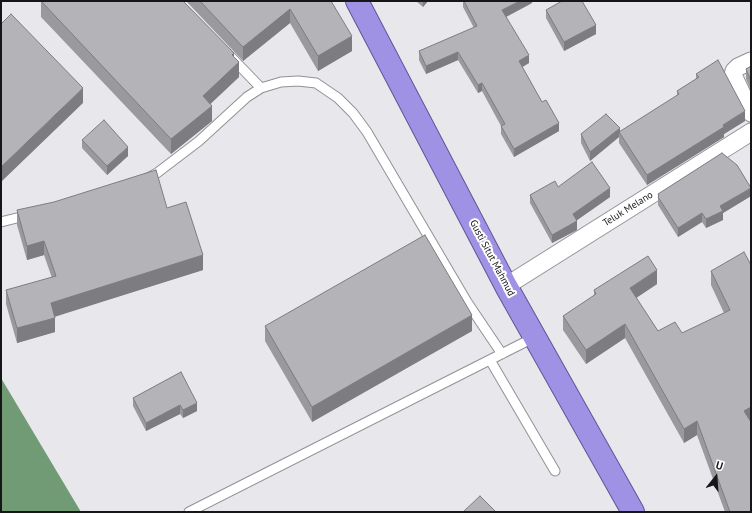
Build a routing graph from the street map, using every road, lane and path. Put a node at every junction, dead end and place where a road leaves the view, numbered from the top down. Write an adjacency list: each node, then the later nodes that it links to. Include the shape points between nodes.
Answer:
1 (357, 1): 10 (highway, Gusti Situt Mahmud)
2 (222, 48): 4 (lane)
3 (751, 61): 5 (street, via 738,66 733,76)
4 (261, 88): 7 (lane, via 246,97 211,131 157,173); 12 (lane, via 282,82 316,83 353,112)
5 (751, 113)
6 (751, 132): 10 (street, Teluk Melano)
7 (140, 181)
8 (38, 213): 9 (lane)
9 (1, 222)
10 (506, 286): 11 (highway, Gusti Situt Mahmud)
11 (535, 337): 12 (lane); 16 (highway, Gusti Situt Mahmud)
12 (502, 354): 13 (lane)
13 (490, 360): 14 (lane); 15 (lane)
14 (555, 471)
15 (189, 512)
16 (633, 512)

